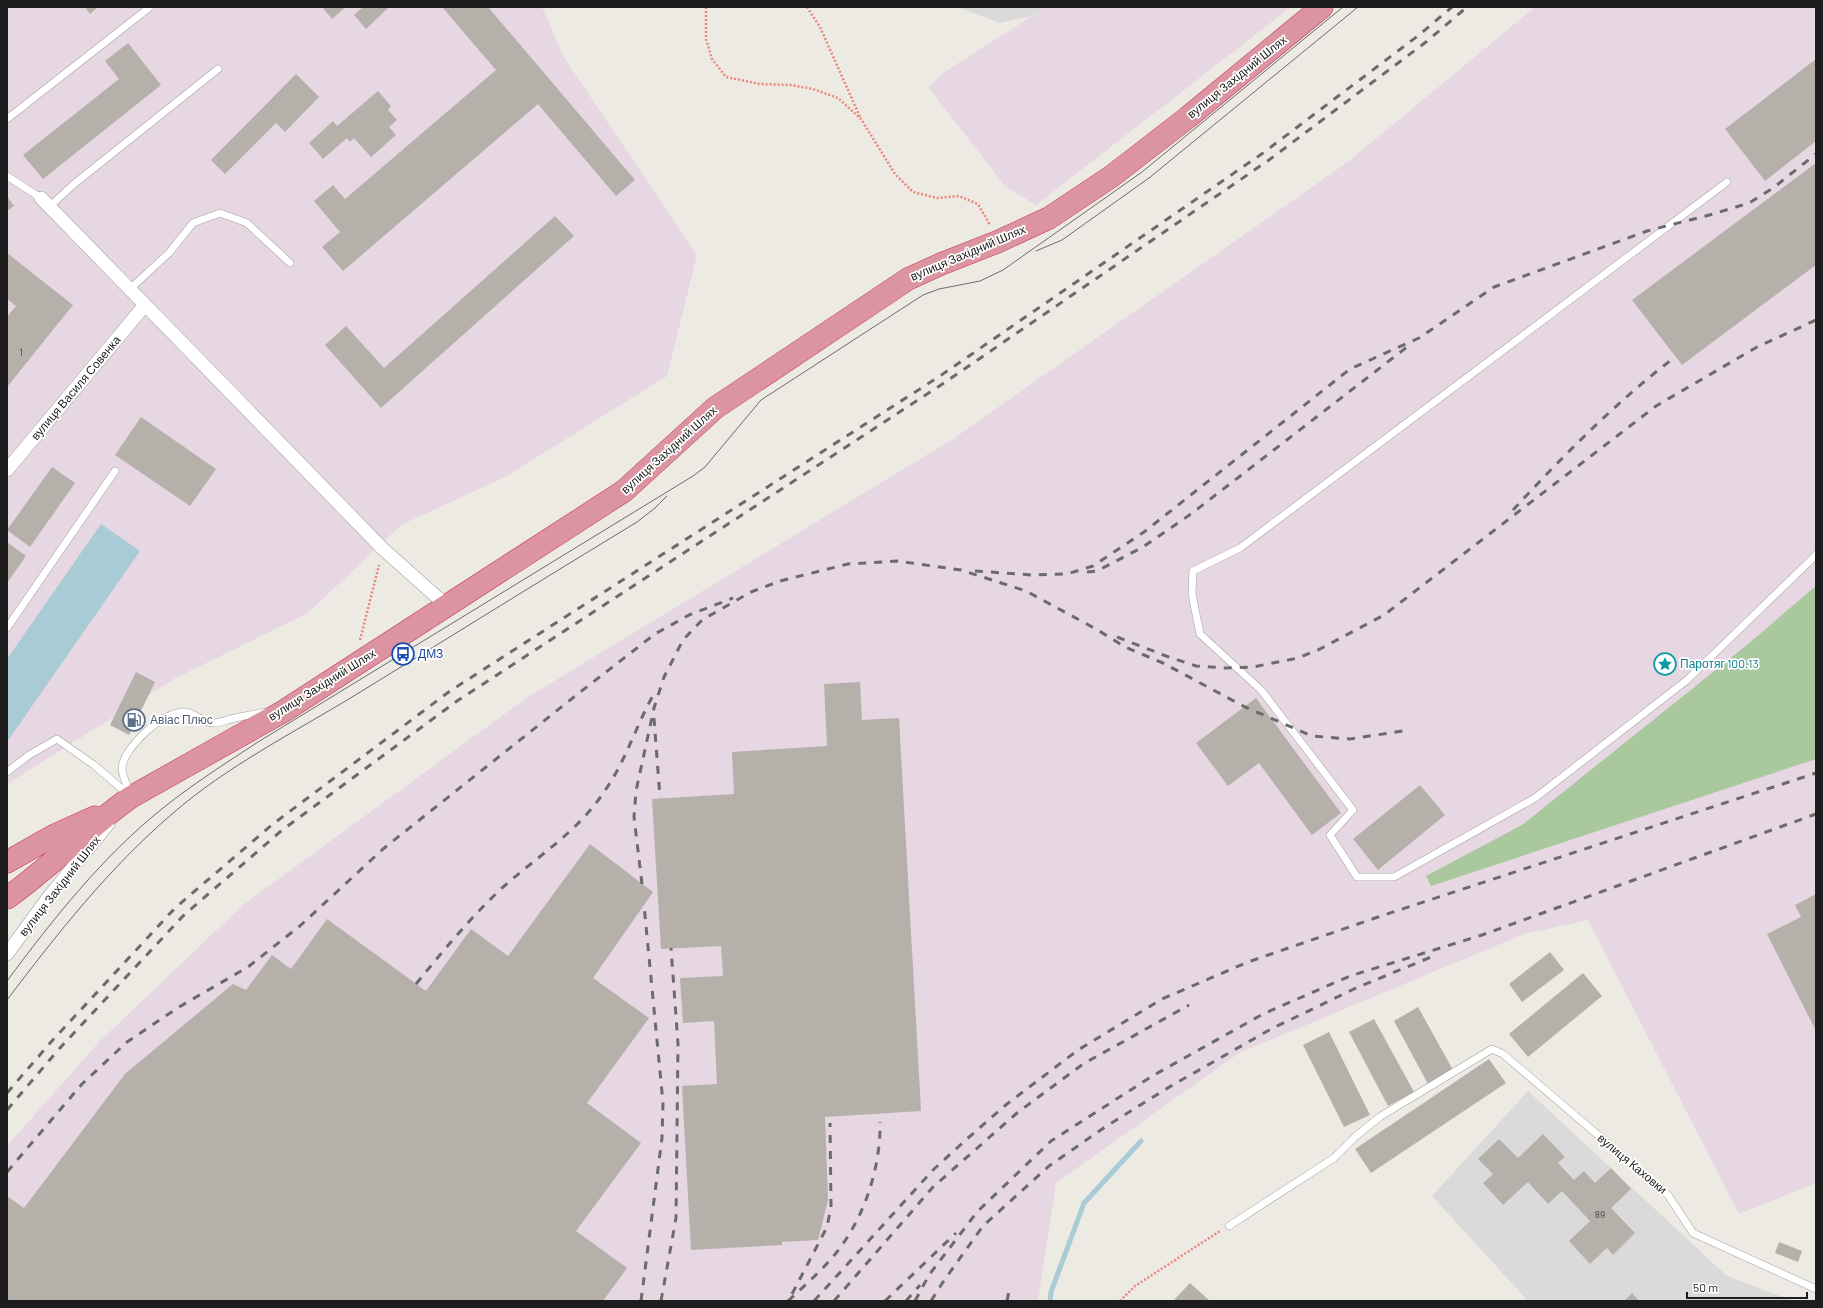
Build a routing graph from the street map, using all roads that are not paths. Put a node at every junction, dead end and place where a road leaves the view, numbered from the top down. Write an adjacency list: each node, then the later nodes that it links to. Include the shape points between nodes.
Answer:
1 (150, 7): 4 (lane)
2 (1322, 7): 14 (highway, вулиця Західний Шлях, via 1112,176 1049,218 908,278 715,408 624,491)
3 (218, 69): 7 (lane, via 74,184)
4 (7, 119)
5 (7, 176): 7 (lane)
6 (1727, 182): 13 (lane, via 1240,548 1193,571 1192,594 1200,634 1261,690 1353,810 1330,835 1356,877 1394,877 1535,798 1687,680)
7 (45, 202): 9 (street)
8 (290, 263): 9 (lane, via 247,223 220,213 193,223 169,253)
9 (130, 289): 10 (street)
10 (145, 305): 11 (street, вулиця Василя Совенка); 14 (street, via 383,549)
11 (7, 470)
12 (115, 471): 15 (lane)
13 (1816, 556)
14 (447, 606): 16 (highway, вулиця Західний Шлях)
15 (7, 628)
16 (284, 711): 18 (highway, вулиця Західний Шлях); 18 (lane, via 252,714 212,723 184,712 173,714 143,735 125,758 122,769)
17 (7, 772): 18 (lane, via 29,755 57,739 94,765)
18 (131, 797): 19 (highway); 22 (street, вулиця Західний Шлях, via 48,898)
19 (113, 810): 20 (highway, via 53,836); 21 (highway, via 68,850)
20 (7, 862)
21 (7, 898)
22 (7, 954)
23 (1229, 1226): 24 (lane, вулиця Каховки, via 1334,1158 1381,1116 1492,1049 1503,1054 1668,1195 1693,1233)
24 (1816, 1290)

